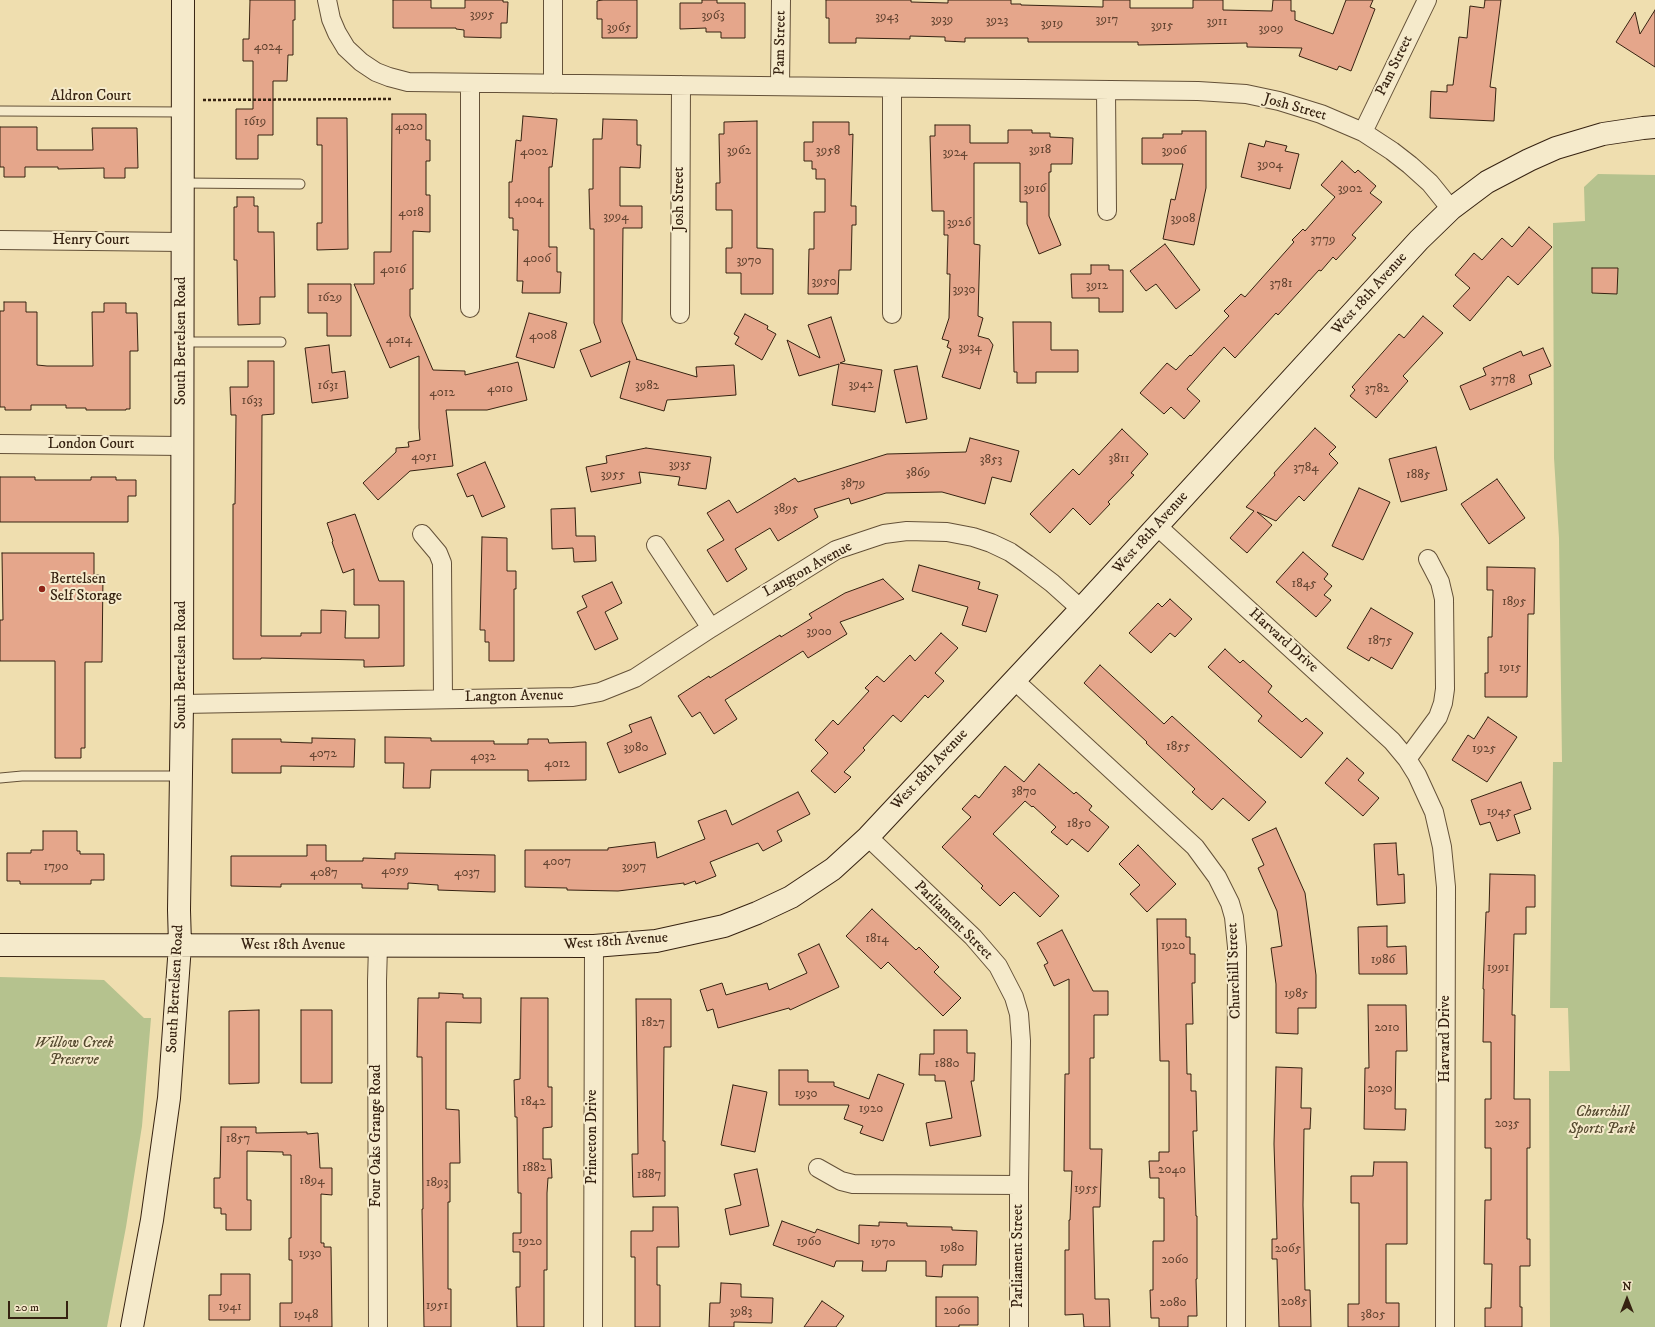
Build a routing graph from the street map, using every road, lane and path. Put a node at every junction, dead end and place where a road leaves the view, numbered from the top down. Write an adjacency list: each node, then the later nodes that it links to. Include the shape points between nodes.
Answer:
1 (183, 0): 13 (street, South Bertelsen Road)
2 (327, 0): 6 (street, Josh Street, via 331,19 346,48 361,62 382,74)
3 (553, 0): 8 (street)
4 (781, 0): 10 (street, Pam Street)
5 (1427, 0): 16 (street, Pam Street)
6 (408, 82): 7 (street, Josh Street); 13 (path, via 399,95 392,99)
7 (470, 83): 8 (street, Josh Street); 23 (street)
8 (553, 84): 9 (street, Josh Street)
9 (681, 85): 10 (street, Josh Street); 24 (street, Josh Street)
10 (780, 86): 11 (street, Josh Street)
11 (892, 88): 12 (street, Josh Street); 25 (street)
12 (1106, 90): 16 (street, Josh Street, via 1246,94 1321,114); 20 (street)
13 (183, 106): 14 (lane, Aldron Court); 17 (street, South Bertelsen Road)
14 (0, 111)
15 (1655, 127): 19 (street, West 18th Avenue, via 1603,134 1556,148 1487,182)
16 (1363, 132): 19 (street, Josh Street, via 1410,166 1430,184)
17 (182, 184): 18 (lane); 22 (street, South Bertelsen Road)
18 (300, 184)
19 (1451, 209): 30 (street, West 18th Avenue, via 1419,240)
20 (1107, 211)
21 (0, 240): 22 (street, Henry Court)
22 (182, 242): 26 (street, South Bertelsen Road)
23 (470, 308)
24 (680, 314)
25 (892, 314)
26 (182, 342): 27 (lane); 29 (street, South Bertelsen Road)
27 (281, 342)
28 (0, 444): 29 (street, London Court)
29 (182, 446): 38 (street, South Bertelsen Road)
30 (1157, 526): 34 (street, West 18th Avenue); 39 (street, Harvard Drive, via 1384,732)
31 (422, 534): 37 (street, Langton Avenue, via 438,553 442,563)
32 (656, 545): 35 (street)
33 (1428, 559): 39 (street, via 1440,582 1444,599 1445,690 1438,716)
34 (1081, 609): 35 (street, Langton Avenue, via 1027,564 1010,552 990,543 947,532 907,531 884,534 836,550); 36 (street, West 18th Avenue)
35 (711, 628): 37 (street, Langton Avenue, via 635,678 600,692 574,696)
36 (1014, 680): 42 (street, West 18th Avenue); 53 (street, Churchill Street, via 1195,847 1217,877 1230,903 1237,947)
37 (443, 698): 38 (street, Langton Avenue)
38 (182, 704): 40 (street, South Bertelsen Road)
39 (1407, 759): 54 (street, Harvard Drive, via 1432,806 1445,865)
40 (181, 776): 41 (lane); 44 (street, South Bertelsen Road)
41 (0, 778)
42 (868, 837): 46 (street, West 18th Avenue, via 833,869 791,897 757,914 724,926 656,942); 48 (street, Parliament Street, via 973,938 998,966 1014,997 1020,1020 1021,1041)
43 (0, 945): 44 (street, West 18th Avenue)
44 (180, 945): 45 (street, West 18th Avenue); 49 (street, South Bertelsen Road, via 169,1098 152,1220)
45 (378, 946): 46 (street, West 18th Avenue); 50 (street, Four Oaks Grange Road)
46 (594, 946): 51 (street, Princeton Drive)
47 (818, 1168): 48 (street, Parliament Street, via 841,1181 853,1184)
48 (1019, 1185): 52 (street, Parliament Street)
49 (132, 1327)
50 (378, 1327)
51 (593, 1327)
52 (1019, 1327)
53 (1236, 1327)
54 (1445, 1327)

